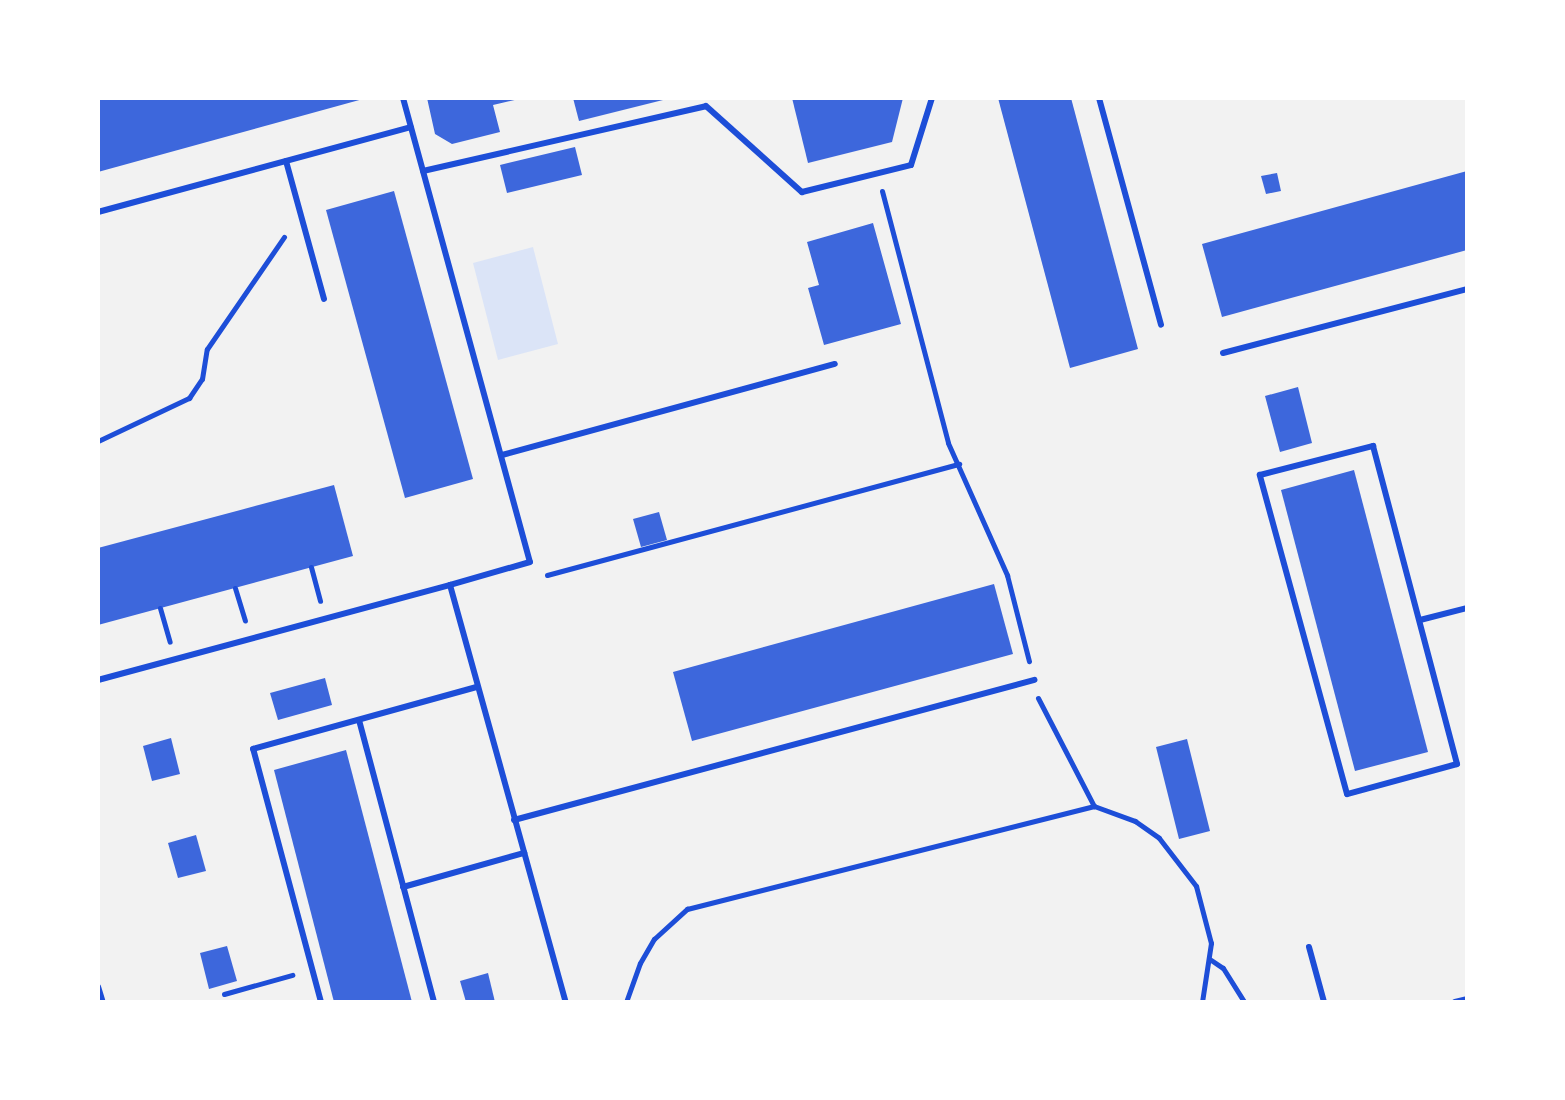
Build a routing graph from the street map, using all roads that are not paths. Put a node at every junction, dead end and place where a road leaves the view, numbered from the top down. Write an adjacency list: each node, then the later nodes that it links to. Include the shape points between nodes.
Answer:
1 (403, 98): 4 (lane)
2 (932, 98): 6 (lane, via 911,165 802,192 706,106)
3 (1099, 98): 10 (lane)
4 (411, 127): 5 (lane); 6 (lane)
5 (286, 161): 7 (lane); 9 (lane)
6 (423, 171): 13 (lane)
7 (98, 212)
8 (1467, 289): 11 (lane)
9 (324, 299)
10 (1161, 325)
11 (1223, 353)
12 (835, 364): 13 (lane)
13 (502, 455): 14 (lane, via 530,562)
14 (450, 585): 17 (lane); 19 (lane)
15 (1467, 608): 16 (lane)
16 (1420, 620): 16 (lane, via 1457,764 1347,794 1260,475 1373,446)
17 (98, 680)
18 (1034, 680): 21 (lane)
19 (477, 687): 20 (lane); 21 (lane)
20 (359, 720): 23 (lane); 26 (lane, via 253,749)
21 (514, 820): 22 (lane)
22 (524, 853): 23 (lane); 28 (lane)
23 (403, 887): 27 (lane)
24 (1309, 947): 29 (lane)
25 (1467, 999): 30 (lane)
26 (321, 1002)
27 (434, 1002)
28 (566, 1002)
29 (1324, 1002)
30 (1455, 1002)

